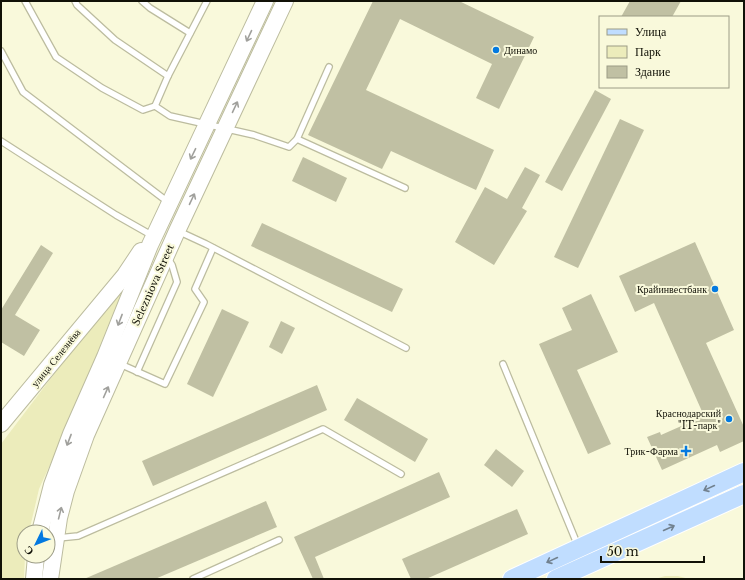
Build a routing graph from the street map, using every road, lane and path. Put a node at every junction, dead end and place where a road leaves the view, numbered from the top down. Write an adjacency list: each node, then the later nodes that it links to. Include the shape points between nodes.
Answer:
1 (25, 1): 11 (lane, via 56,57 102,88 143,110)
2 (75, 1): 10 (lane, via 115,40)
3 (142, 1): 7 (lane)
4 (207, 1): 7 (lane)
5 (265, 1): 12 (main road, Selezniova Street, one-way to 12)
6 (285, 1): 13 (main road, Selezniova Street, one-way to 6)
7 (190, 33): 10 (lane)
8 (1, 51): 17 (lane, via 23,92)
9 (329, 67): 14 (lane)
10 (168, 76): 11 (lane)
11 (155, 106): 12 (lane, via 170,116)
12 (208, 124): 13 (lane); 17 (main road, Selezniova Street, one-way to 17)
13 (225, 129): 14 (lane, via 289,147); 18 (main road, Selezniova Street, one-way to 13)
14 (297, 139): 16 (lane)
15 (1, 141): 19 (lane)
16 (405, 188)
17 (170, 203): 19 (main road, Selezniova Street)
18 (177, 231): 19 (main road, улица Селезнёва); 20 (lane); 21 (main road, Selezniova Street)
19 (152, 241): 22 (main road, улица Селезнёва, via 139,251); 23 (main road, Selezniova Street)
20 (213, 248): 24 (lane); 27 (lane, via 195,289 204,302 165,384)
21 (167, 256): 25 (main road, Selezniova Street); 27 (lane, via 177,282)
22 (111, 291): 23 (main road, via 120,286 124,287 130,294); 28 (main road, улица Селезнёва)
23 (128, 301): 25 (main road, Selezniova Street, one-way to 25)
24 (406, 348)
25 (112, 360): 27 (lane); 32 (main road, Selezniova Street, one-way to 32, via 71,434 52,485); 33 (main road, Selezniova Street, one-way to 25)
26 (502, 364): 36 (lane)
27 (137, 372)
28 (1, 424)
29 (744, 472): 36 (main road, one-way to 36)
30 (401, 474): 34 (lane, via 323,429 78,536)
31 (744, 494): 43 (main road, one-way to 31)
32 (42, 524)
33 (56, 525)
34 (56, 538)
35 (279, 540): 41 (lane)
36 (579, 548): 42 (main road, one-way to 42, via 532,573)
37 (35, 564): 39 (main road)
38 (51, 564): 40 (main road, Selezniova Street)
39 (34, 579)
40 (50, 579)
41 (193, 579)
42 (512, 579)
43 (556, 579)

